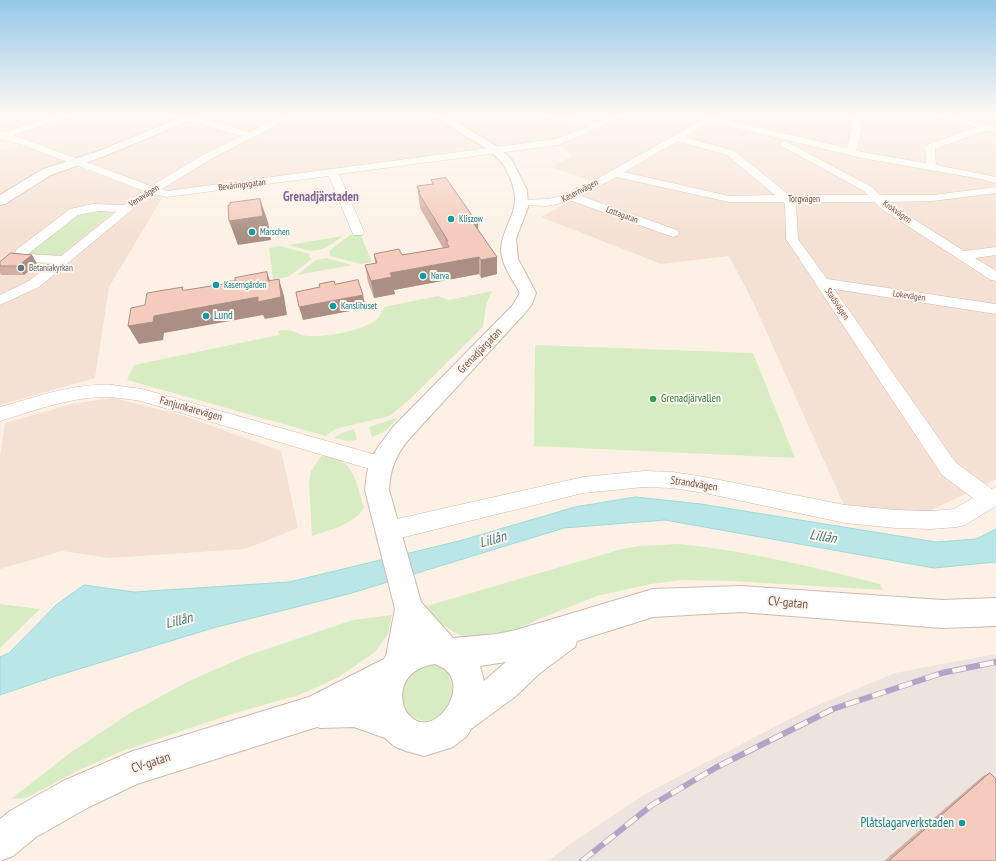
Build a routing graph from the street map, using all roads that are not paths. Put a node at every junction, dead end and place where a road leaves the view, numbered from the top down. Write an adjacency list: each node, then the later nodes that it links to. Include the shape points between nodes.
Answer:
1 (58, 155): 11 (street, Beväringsgatan)
2 (96, 155): 11 (street)
3 (211, 155): 16 (street, Venavägen)
4 (465, 155): 13 (street, Beväringsgatan)
5 (501, 155): 22 (street, Grenadjärgatan, via 517,180 521,190)
6 (646, 155): 14 (street, Kasernvägen)
7 (734, 155): 20 (street, Stadsvägen)
8 (806, 155): 19 (street, Krokvägen, via 868,189)
9 (868, 155): 12 (street)
10 (930, 155): 12 (street)
11 (77, 162): 16 (street, Beväringsgatan); 21 (street, via 47,172)
12 (931, 167): 15 (street)
13 (333, 173): 16 (street, Beväringsgatan, via 167,194); 24 (street)
14 (614, 173): 18 (street, Kasernvägen); 20 (street, Torgvägen, via 730,199)
15 (996, 180)
16 (152, 190): 23 (street, Venavägen)
17 (996, 190): 19 (street, Torgvägen, via 933,198)
18 (572, 197): 22 (street, Kasernvägen, via 546,204); 25 (street, Lottagatan)
19 (878, 198): 20 (street, Torgvägen); 27 (street, Krokvägen, via 887,208)
20 (785, 199): 30 (street, Stadsvägen, via 791,203 792,239)
21 (0, 201)
22 (521, 203): 34 (street, Grenadjärgatan, via 509,239 509,251 528,293 523,304 401,433)
23 (125, 209): 28 (street, Venavägen); 28 (street, Venavägen, via 81,209 21,253 24,258)
24 (358, 232)
25 (673, 233)
26 (996, 251): 27 (street)
27 (963, 255): 29 (street, Krokvägen)
28 (65, 260): 31 (street, Venavägen, via 26,289)
29 (996, 277)
30 (822, 283): 32 (street, Lokevägen); 35 (street, Stadsvägen, via 949,469)
31 (0, 301)
32 (996, 308)
33 (0, 414): 34 (street, Fanjunkarevägen, via 78,394 120,392 142,395)
34 (380, 464): 36 (street, Grenadjärgatan, via 377,490)
35 (993, 498): 36 (street, Strandvägen, via 957,518 896,519 845,514 705,485 644,479 583,485)
36 (391, 540): 37 (street, Grenadjärgatan)
37 (409, 609): 40 (street, Grenadjärgatan); 41 (street, Grenadjärgatan)
38 (996, 612): 39 (street, CV-gatan, via 942,614 741,599 653,603)
39 (583, 623): 40 (street, CV-gatan, via 516,645); 43 (street, CV-gatan, via 529,662 505,685)
40 (447, 653): 41 (street, via 436,649 417,652); 43 (street, via 457,659 469,681 470,697)
41 (397, 666): 42 (street, CV-gatan); 44 (street, via 388,684 385,698 388,712)
42 (314, 712): 44 (street, CV-gatan, via 354,711); 45 (street, CV-gatan, via 133,768 76,794 23,824)
43 (462, 717): 44 (street, via 442,734 425,738 408,735)
44 (395, 725)
45 (0, 843)

